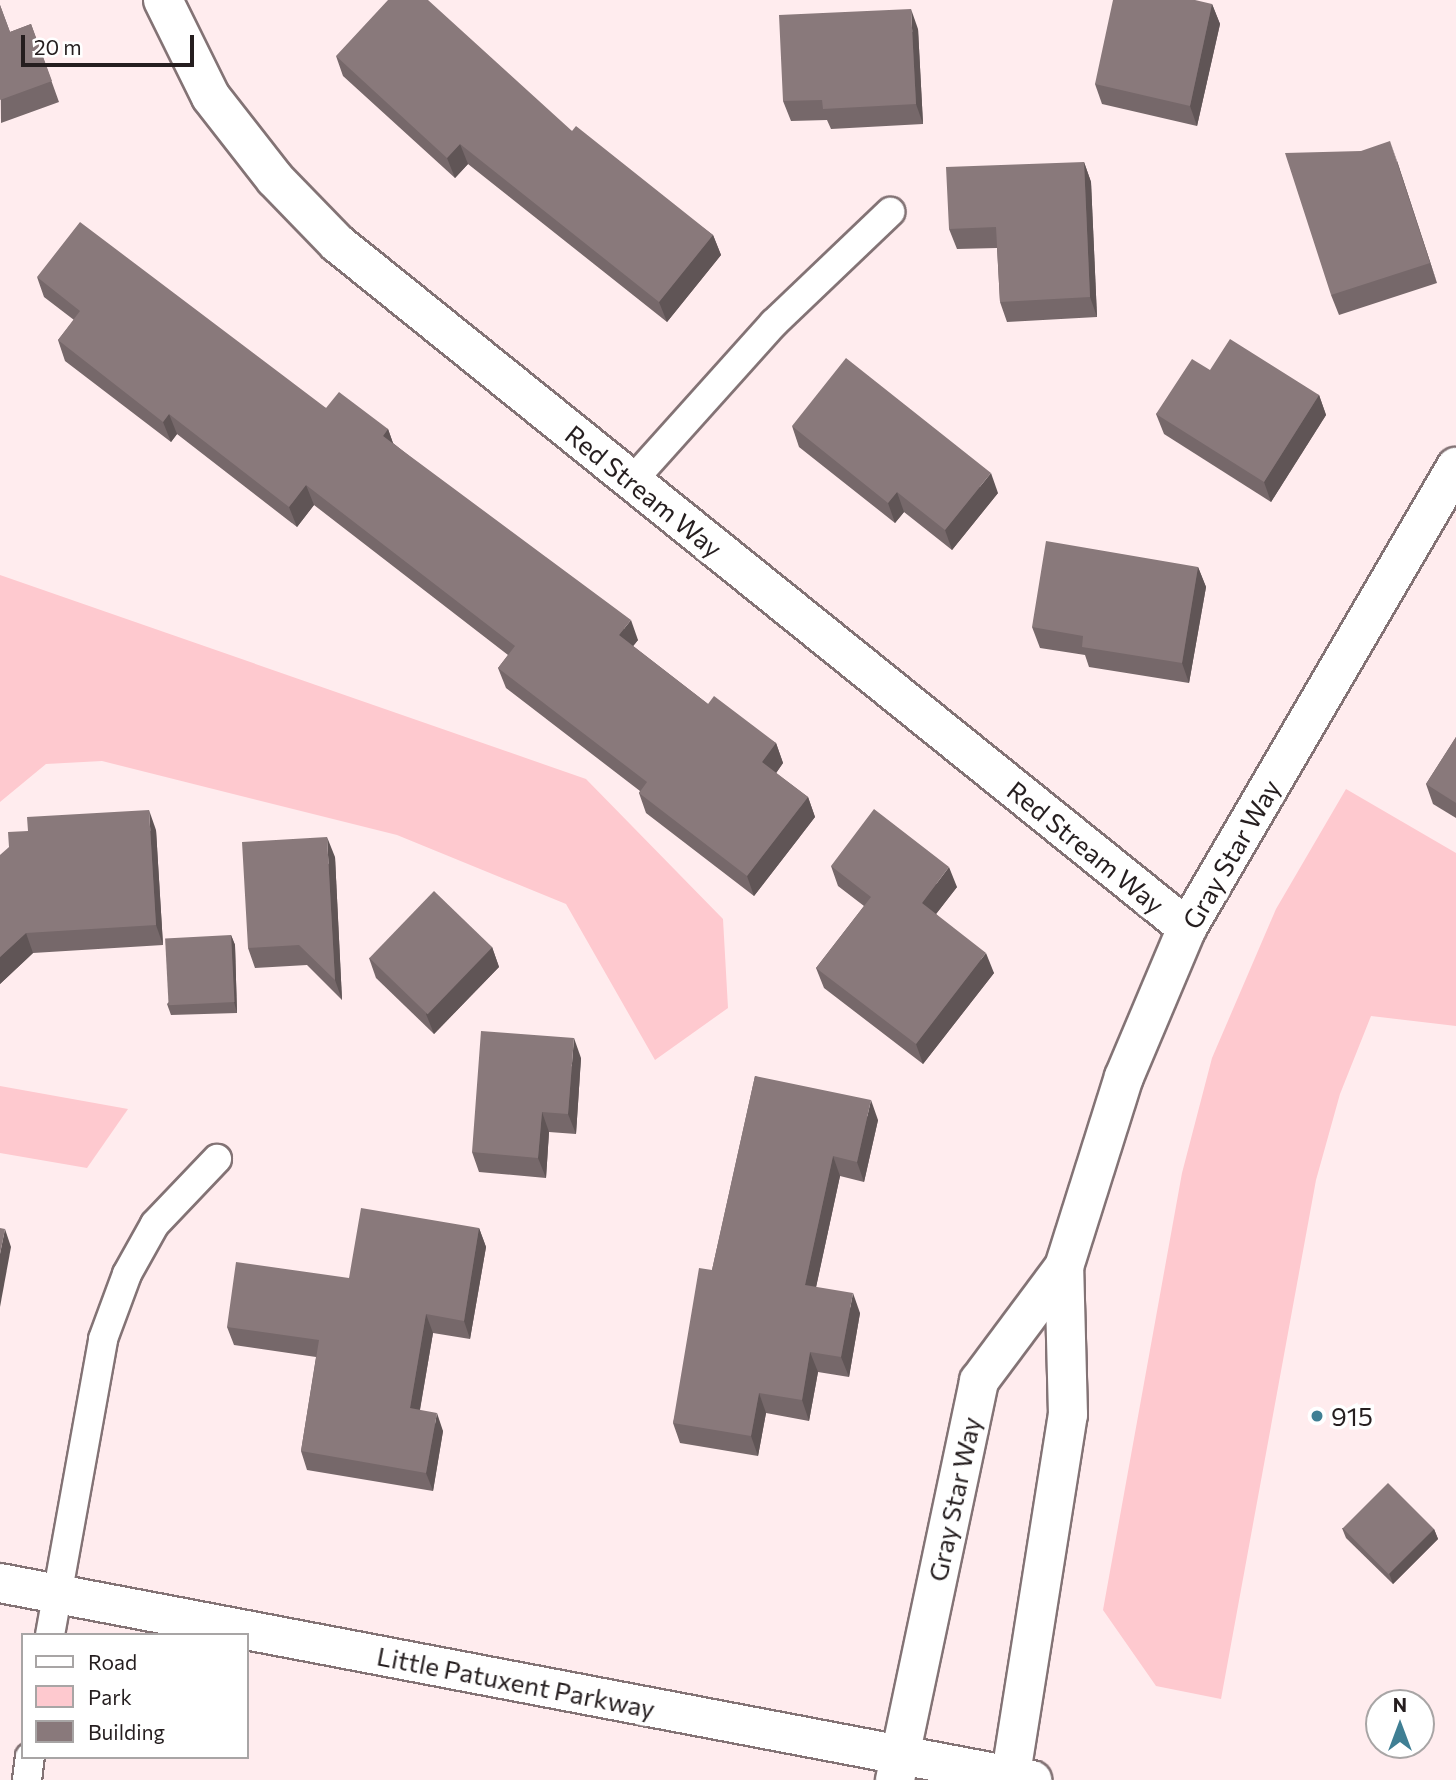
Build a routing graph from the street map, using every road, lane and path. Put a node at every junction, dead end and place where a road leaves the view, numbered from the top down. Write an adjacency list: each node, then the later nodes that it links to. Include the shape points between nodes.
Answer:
1 (163, 0): 4 (street, Red Stream Way, via 211,97 328,234)
2 (890, 212): 4 (lane, via 774,323)
3 (1456, 467): 5 (street, Gray Star Way)
4 (632, 481): 5 (street, Red Stream Way)
5 (1187, 928): 7 (street, Gray Star Way, via 1124,1077)
6 (217, 1159): 9 (lane, via 155,1224 127,1274 103,1339)
7 (1063, 1267): 14 (street, Gray Star Way, via 979,1381); 15 (street, Gray Star Way, via 1068,1415)
8 (0, 1583): 9 (street, Little Patuxent Parkway)
9 (57, 1594): 10 (lane); 11 (street, Little Patuxent Parkway)
10 (50, 1633)
11 (246, 1633)
12 (248, 1633): 14 (street, Little Patuxent Parkway)
13 (30, 1759): 16 (lane)
14 (897, 1767): 15 (street, Little Patuxent Parkway)
15 (1017, 1779)
16 (27, 1780)

